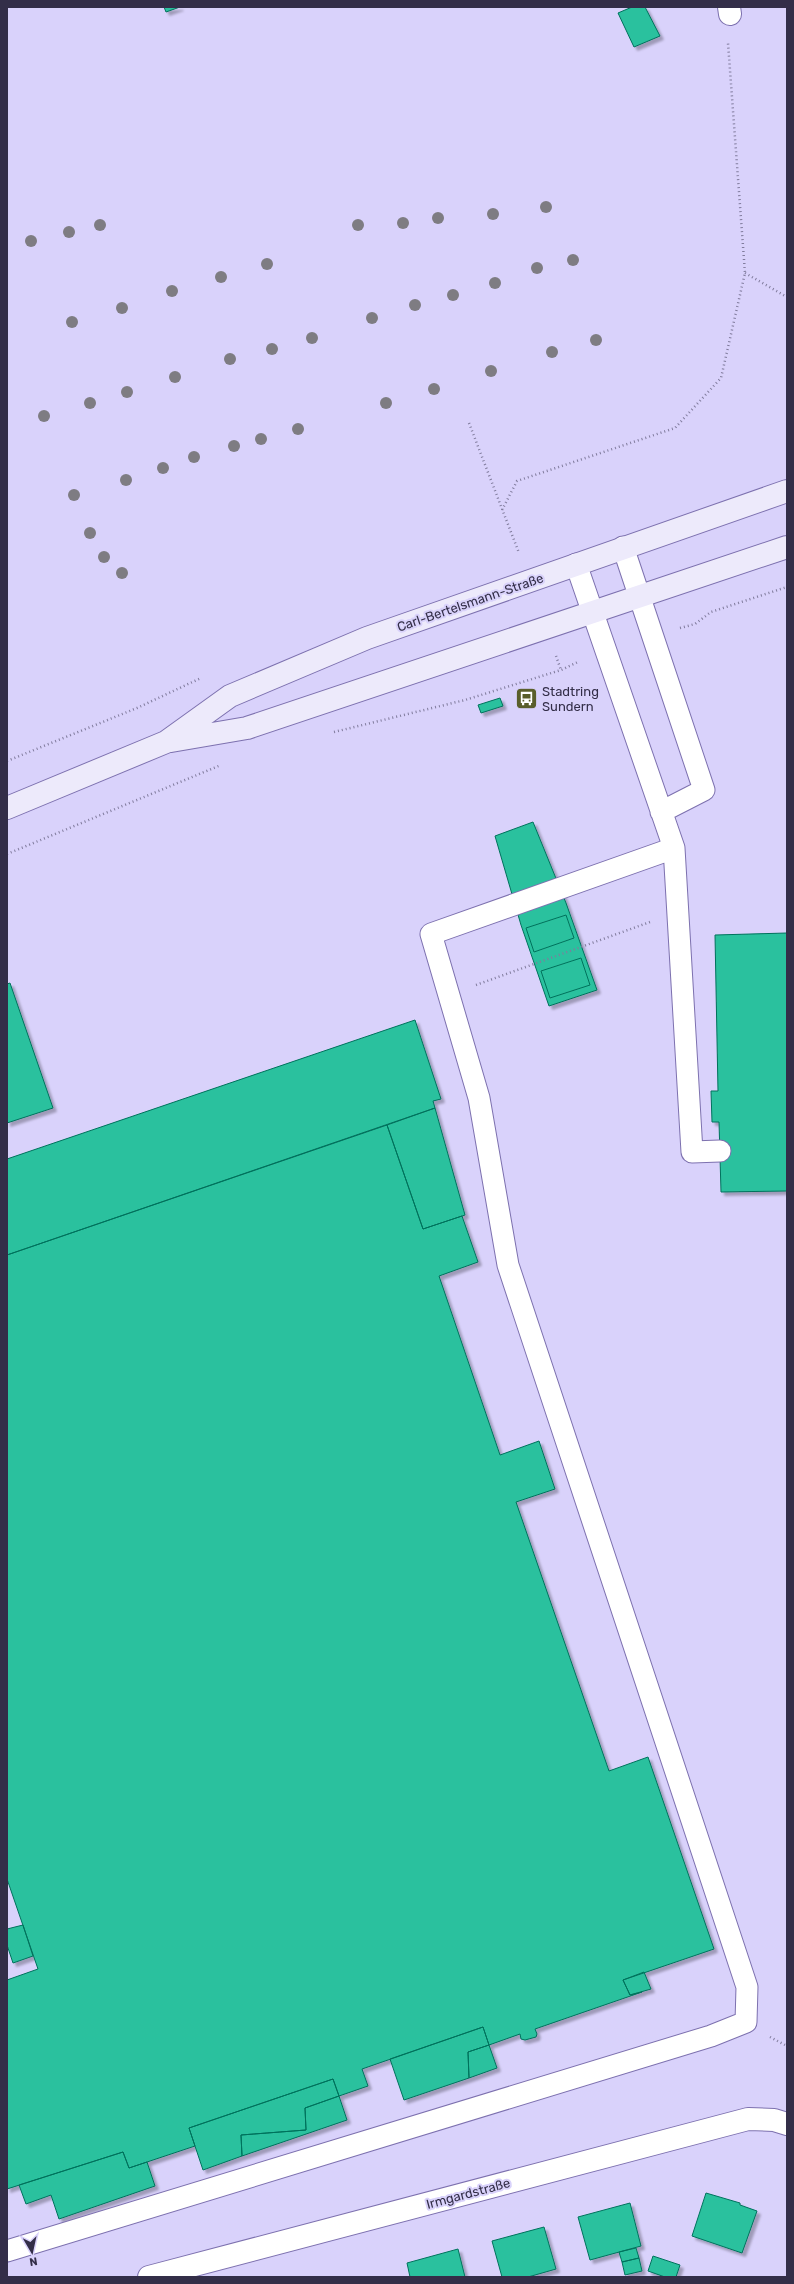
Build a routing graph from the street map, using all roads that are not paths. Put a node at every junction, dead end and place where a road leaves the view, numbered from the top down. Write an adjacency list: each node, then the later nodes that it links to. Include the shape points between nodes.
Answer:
1 (787, 491): 2 (main road, Carl-Bertelsmann-Straße)
2 (623, 547): 4 (main road, Carl-Bertelsmann-Straße); 5 (lane)
3 (787, 547): 5 (main road, Carl-Bertelsmann-Straße)
4 (576, 564): 6 (lane); 7 (main road, Carl-Bertelsmann-Straße, via 367,638 230,696)
5 (640, 597): 6 (main road, Carl-Bertelsmann-Straße); 9 (lane, via 704,790)
6 (593, 613): 7 (main road, Carl-Bertelsmann-Straße, via 246,728); 9 (lane)
7 (166, 742): 8 (main road, Carl-Bertelsmann-Straße)
8 (7, 808)
9 (661, 812): 10 (lane)
10 (674, 848): 11 (lane, via 692,1152); 13 (lane, via 431,934 479,1098 508,1265 747,1987 746,2022 711,2036)
11 (720, 1151)
12 (787, 2124): 14 (street, Irmgardstraße, via 774,2120 748,2119)
13 (7, 2251)
14 (149, 2277)

